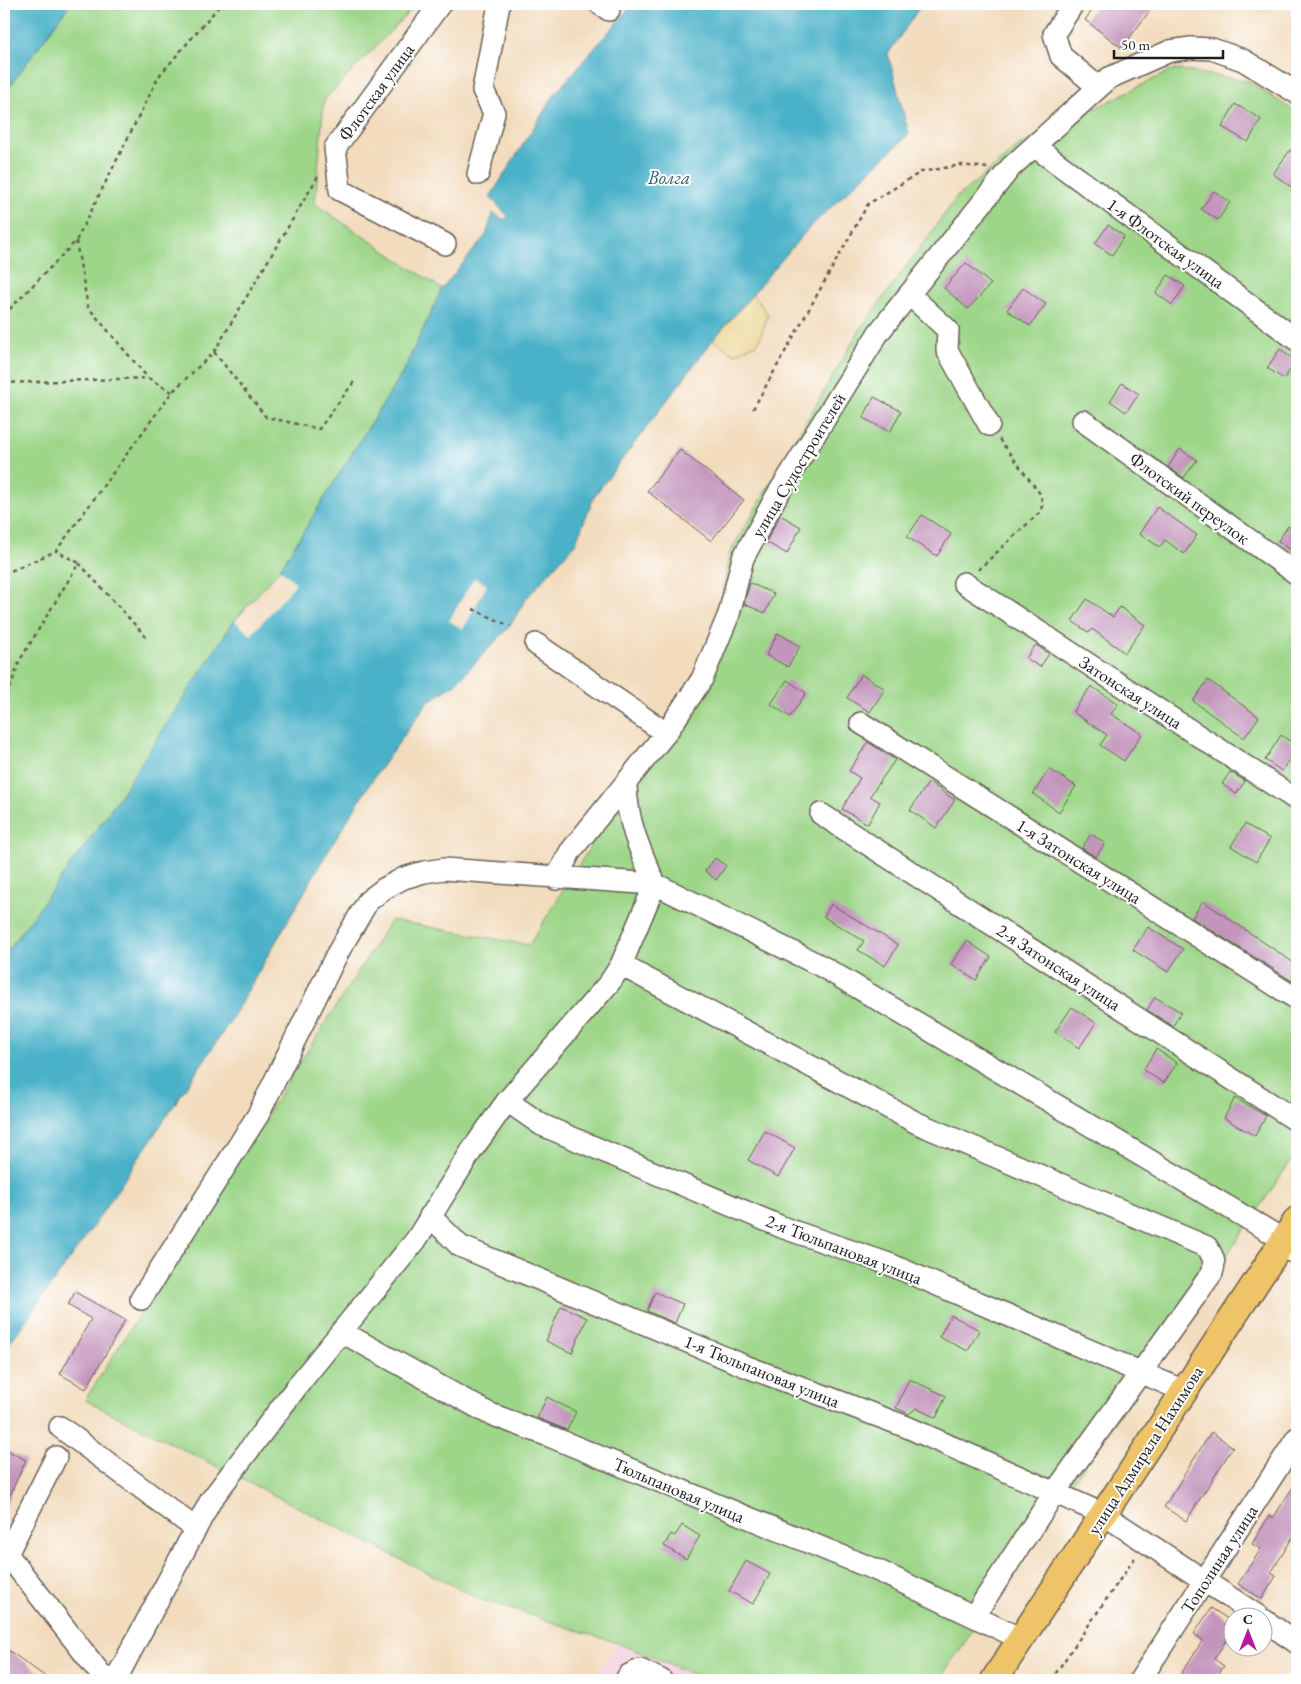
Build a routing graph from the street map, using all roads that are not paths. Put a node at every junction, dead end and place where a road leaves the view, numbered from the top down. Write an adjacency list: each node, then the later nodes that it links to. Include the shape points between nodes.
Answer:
1 (440, 4): 8 (street, Флотская улица, via 335,148 340,190)
2 (498, 4): 7 (street, via 483,90 494,113)
3 (1073, 4): 4 (street, via 1054,34 1061,56)
4 (1098, 87): 5 (street, via 1109,78 1170,51 1192,48 1212,49 1243,60); 6 (street, улица Судостроителей)
5 (1297, 93)
6 (1034, 146): 9 (street, улица Судостроителей, via 1010,170); 10 (street, 1-я Флотская улица)
7 (478, 174)
8 (445, 244)
9 (910, 295): 12 (street, via 948,330 947,350); 17 (street, улица Судостроителей, via 879,332 776,497 743,558 728,614 702,679)
10 (1297, 340)
11 (1083, 421): 13 (street, Флотский переулок)
12 (989, 425)
13 (1297, 574)
14 (964, 583): 19 (street, Затонская улица)
15 (536, 644): 17 (street)
16 (861, 723): 24 (street, 1-я Затонская улица)
17 (666, 734): 18 (street, улица Судостроителей)
18 (626, 785): 21 (street, улица Судостроителей, via 570,852); 22 (street, via 626,807 631,828)
19 (1297, 800)
20 (821, 814): 26 (street, 2-я Затонская улица)
21 (556, 879): 22 (street); 29 (street, via 444,869 424,872 391,885 368,902 337,954 258,1115)
22 (655, 884): 23 (street); 28 (street, via 823,967)
23 (621, 966): 25 (street); 31 (street, via 917,1123 1207,1247 1215,1264 1212,1273)
24 (1297, 999)
25 (507, 1101): 27 (street); 31 (street, 2-я Тюльпановая улица, via 542,1125 784,1228 889,1264)
26 (1297, 1121)
27 (430, 1216): 30 (street, via 416,1240); 36 (street, 1-я Тюльпановая улица, via 460,1246 745,1366 907,1427)
28 (1290, 1240): 32 (main road, улица Адмирала Нахимова)
29 (141, 1299)
30 (342, 1332): 38 (street, via 211,1500); 41 (street, Тюльпановая улица, via 488,1413 881,1572)
31 (1142, 1373): 32 (street, 2-я Тюльпановая улица); 36 (street)
32 (1184, 1391): 37 (main road, улица Адмирала Нахимова)
33 (60, 1427): 38 (street)
34 (1297, 1438): 39 (street, Тополиная улица)
35 (56, 1457): 45 (street, via 7,1554 103,1677)
36 (1055, 1492): 37 (street, 1-я Тюльпановая улица); 41 (street)
37 (1103, 1514): 39 (street, 1-я Тюльпановая улица); 43 (main road, улица Адмирала Нахимова)
38 (196, 1529): 45 (street)
39 (1204, 1581): 40 (street, 1-я Тюльпановая улица); 49 (street, Тополиная улица)
40 (1243, 1606)
41 (974, 1616): 43 (street, Тюльпановая улица)
42 (1274, 1627): 44 (street)
43 (1021, 1639): 48 (main road, улица Адмирала Нахимова)
44 (1297, 1643)
45 (119, 1678)
46 (626, 1680): 47 (street, via 640,1670)
47 (661, 1680)
48 (994, 1680)
49 (1140, 1680)

